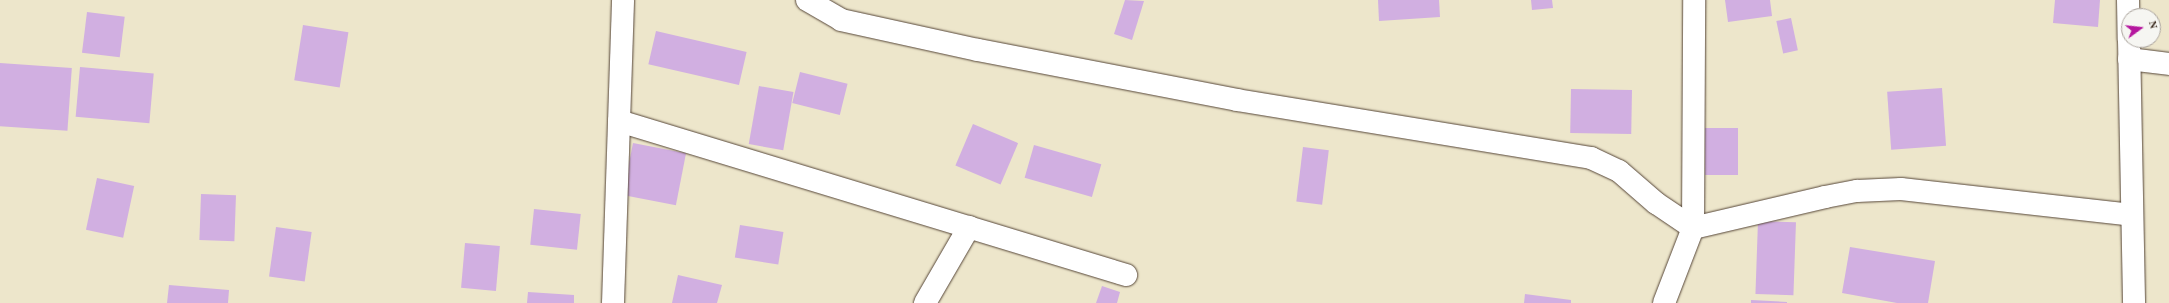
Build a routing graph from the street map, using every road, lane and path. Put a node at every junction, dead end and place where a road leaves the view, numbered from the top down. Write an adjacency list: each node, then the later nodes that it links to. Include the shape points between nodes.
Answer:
1 (623, 0): 7 (street)
2 (807, 0): 10 (street, via 841,20 978,50 1237,100 1590,158 1619,171 1656,203)
3 (1694, 0): 10 (street)
4 (2129, 48): 8 (street)
5 (2133, 48): 6 (street)
6 (2169, 64)
7 (619, 121): 9 (street); 12 (street)
8 (2132, 215): 10 (street, via 1901,189 1857,191); 15 (street)
9 (969, 227): 11 (street); 13 (street)
10 (1693, 228): 14 (street)
11 (1126, 275)
12 (613, 303)
13 (925, 303)
14 (1664, 303)
15 (2134, 303)

